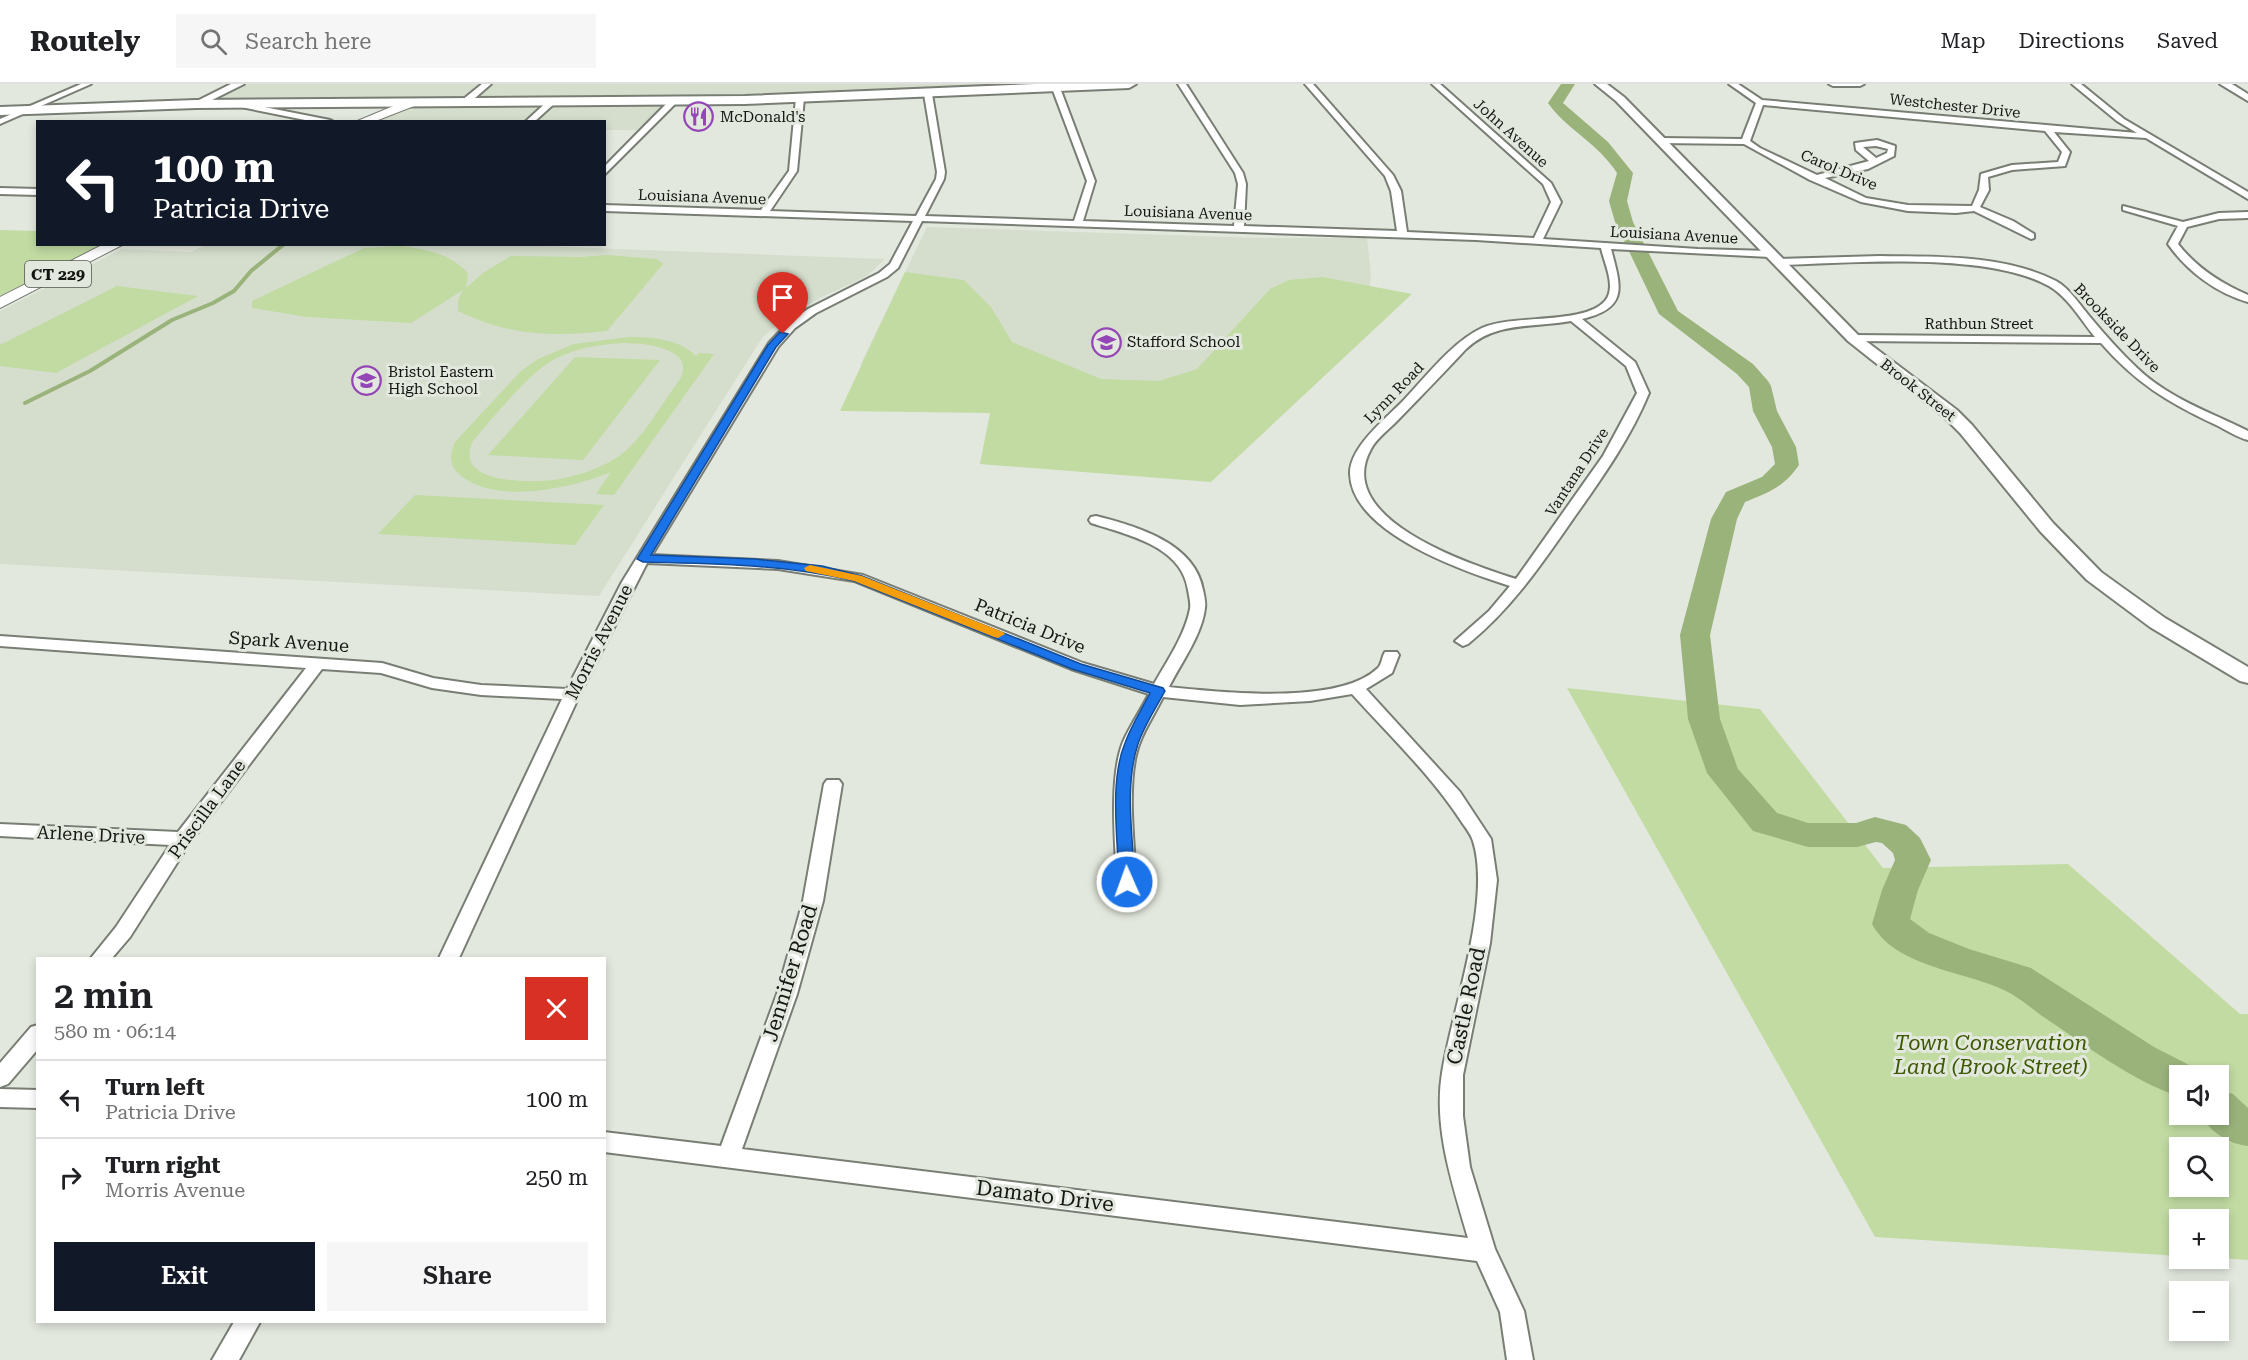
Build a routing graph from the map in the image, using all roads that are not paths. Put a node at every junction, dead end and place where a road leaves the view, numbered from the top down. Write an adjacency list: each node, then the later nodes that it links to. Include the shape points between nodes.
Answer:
1 (87, 84): 25 (street)
2 (239, 84): 22 (street)
3 (488, 84): 21 (street)
4 (1130, 84): 14 (highway)
5 (1182, 84): 49 (street, via 1239,173)
6 (1309, 84): 50 (street, via 1389,175 1396,190)
7 (1436, 84): 52 (street, John Avenue, via 1547,183 1556,202)
8 (1600, 84): 33 (street, Brook Street)
9 (1733, 84): 20 (street)
10 (1834, 84): 11 (street)
11 (1860, 84)
12 (2076, 84): 32 (street)
13 (2225, 84): 17 (street)
14 (1056, 88): 15 (highway); 47 (street, via 1089,172)
15 (928, 94): 16 (highway); 46 (street, Morris Avenue, via 941,172)
16 (800, 98): 18 (highway); 44 (street, via 793,171)
17 (2248, 98)
18 (674, 101): 19 (highway); 36 (street)
19 (552, 102): 21 (highway); 29 (street)
20 (1760, 102): 31 (street, Westchester Drive); 34 (street, via 1747,130)
21 (464, 103): 24 (highway, via 410,103)
22 (196, 104): 23 (highway); 25 (highway)
23 (239, 104): 24 (highway); 27 (street)
24 (384, 108): 28 (main road)
25 (26, 110): 26 (highway); 30 (street)
26 (0, 111)
27 (321, 120)
28 (364, 120)
29 (531, 120)
30 (0, 122)
31 (2049, 130): 32 (street, Westchester Drive); 42 (street, via 2066,152 2062,164 1990,172 1984,176 1984,190)
32 (2147, 136): 40 (street)
33 (1660, 141): 34 (street); 55 (street, Brook Street)
34 (1746, 142): 37 (street, Carol Drive)
35 (1875, 162): 37 (street)
36 (606, 170)
37 (1813, 178): 42 (street, Carol Drive, via 1885,205 1933,210)
38 (0, 191): 39 (street)
39 (36, 192)
40 (2248, 196)
41 (606, 208): 44 (street, Louisiana Avenue)
42 (1975, 208): 51 (street, Carol Drive)
43 (2126, 208): 48 (street)
44 (763, 214): 46 (street, Louisiana Avenue)
45 (2248, 215): 48 (street, via 2212,217)
46 (919, 219): 47 (street, Louisiana Avenue); 63 (street, Morris Avenue, via 894,266 801,318 773,345)
47 (1077, 225): 49 (street, Louisiana Avenue)
48 (2183, 225): 56 (street, via 2173,244 2185,261 2207,278)
49 (1239, 230): 50 (street, Louisiana Avenue)
50 (1402, 234): 52 (street, Louisiana Avenue)
51 (2031, 236)
52 (1537, 241): 54 (street, Louisiana Avenue)
53 (113, 246): 57 (main road, CT 229)
54 (1605, 246): 55 (street, Louisiana Avenue); 58 (street, Lynn Road, via 1614,281 1612,299 1597,311)
55 (1774, 258): 59 (street, Brook Street); 60 (street, Brookside Drive, via 2004,267 2054,285)
56 (2248, 298)
57 (0, 303)
58 (1574, 318): 64 (street, Vantana Drive, via 1631,364 1643,393 1636,411 1590,484); 64 (street, Lynn Road, via 1510,323 1479,333 1356,460 1358,488 1372,511 1392,528 1448,560)
59 (1853, 338): 60 (street, Rathbun Street); 69 (street, Brook Street, via 1966,429 2052,534 2096,578 2121,598)
60 (2104, 340): 61 (street, Brookside Drive, via 2161,393)
61 (2247, 434)
62 (1096, 520): 71 (street, via 1146,536 1174,553 1193,574 1198,607 1188,635)
63 (643, 559): 71 (street, Patricia Drive, via 755,562 858,578 1077,666); 72 (street, Morris Avenue)
64 (1520, 585): 66 (street, Vantana Drive, via 1486,624)
65 (0, 641): 68 (street, Spark Avenue)
66 (1463, 641)
67 (1391, 655): 70 (street, Patricia Drive, via 1386,670)
68 (318, 663): 72 (street, Spark Avenue, via 382,668 432,683 481,690); 75 (street, Priscilla Lane)
69 (2248, 676)
70 (1356, 688): 71 (street, Patricia Drive, via 1310,696 1240,700); 85 (street, Castle Road, via 1454,796 1482,840 1488,880 1480,943 1452,1075 1452,1116 1459,1167)
71 (1158, 691): 76 (street, via 1131,743 1126,766)
72 (572, 694): 78 (street, Morris Avenue)
73 (833, 784): 84 (street, Jennifer Road, via 813,901 793,973)
74 (0, 830): 75 (street, Arlene Drive)
75 (183, 840): 77 (street, Priscilla Lane, via 123,932)
76 (1128, 903)
77 (102, 957)
78 (448, 957)
79 (36, 1036): 80 (street)
80 (0, 1078)
81 (0, 1098): 82 (street)
82 (36, 1099)
83 (606, 1142): 84 (street, Damato Drive)
84 (728, 1157): 85 (street, Damato Drive)
85 (1485, 1251): 88 (street, Castle Road, via 1512,1311)
86 (247, 1323): 87 (street)
87 (225, 1360)
88 (1520, 1360)

